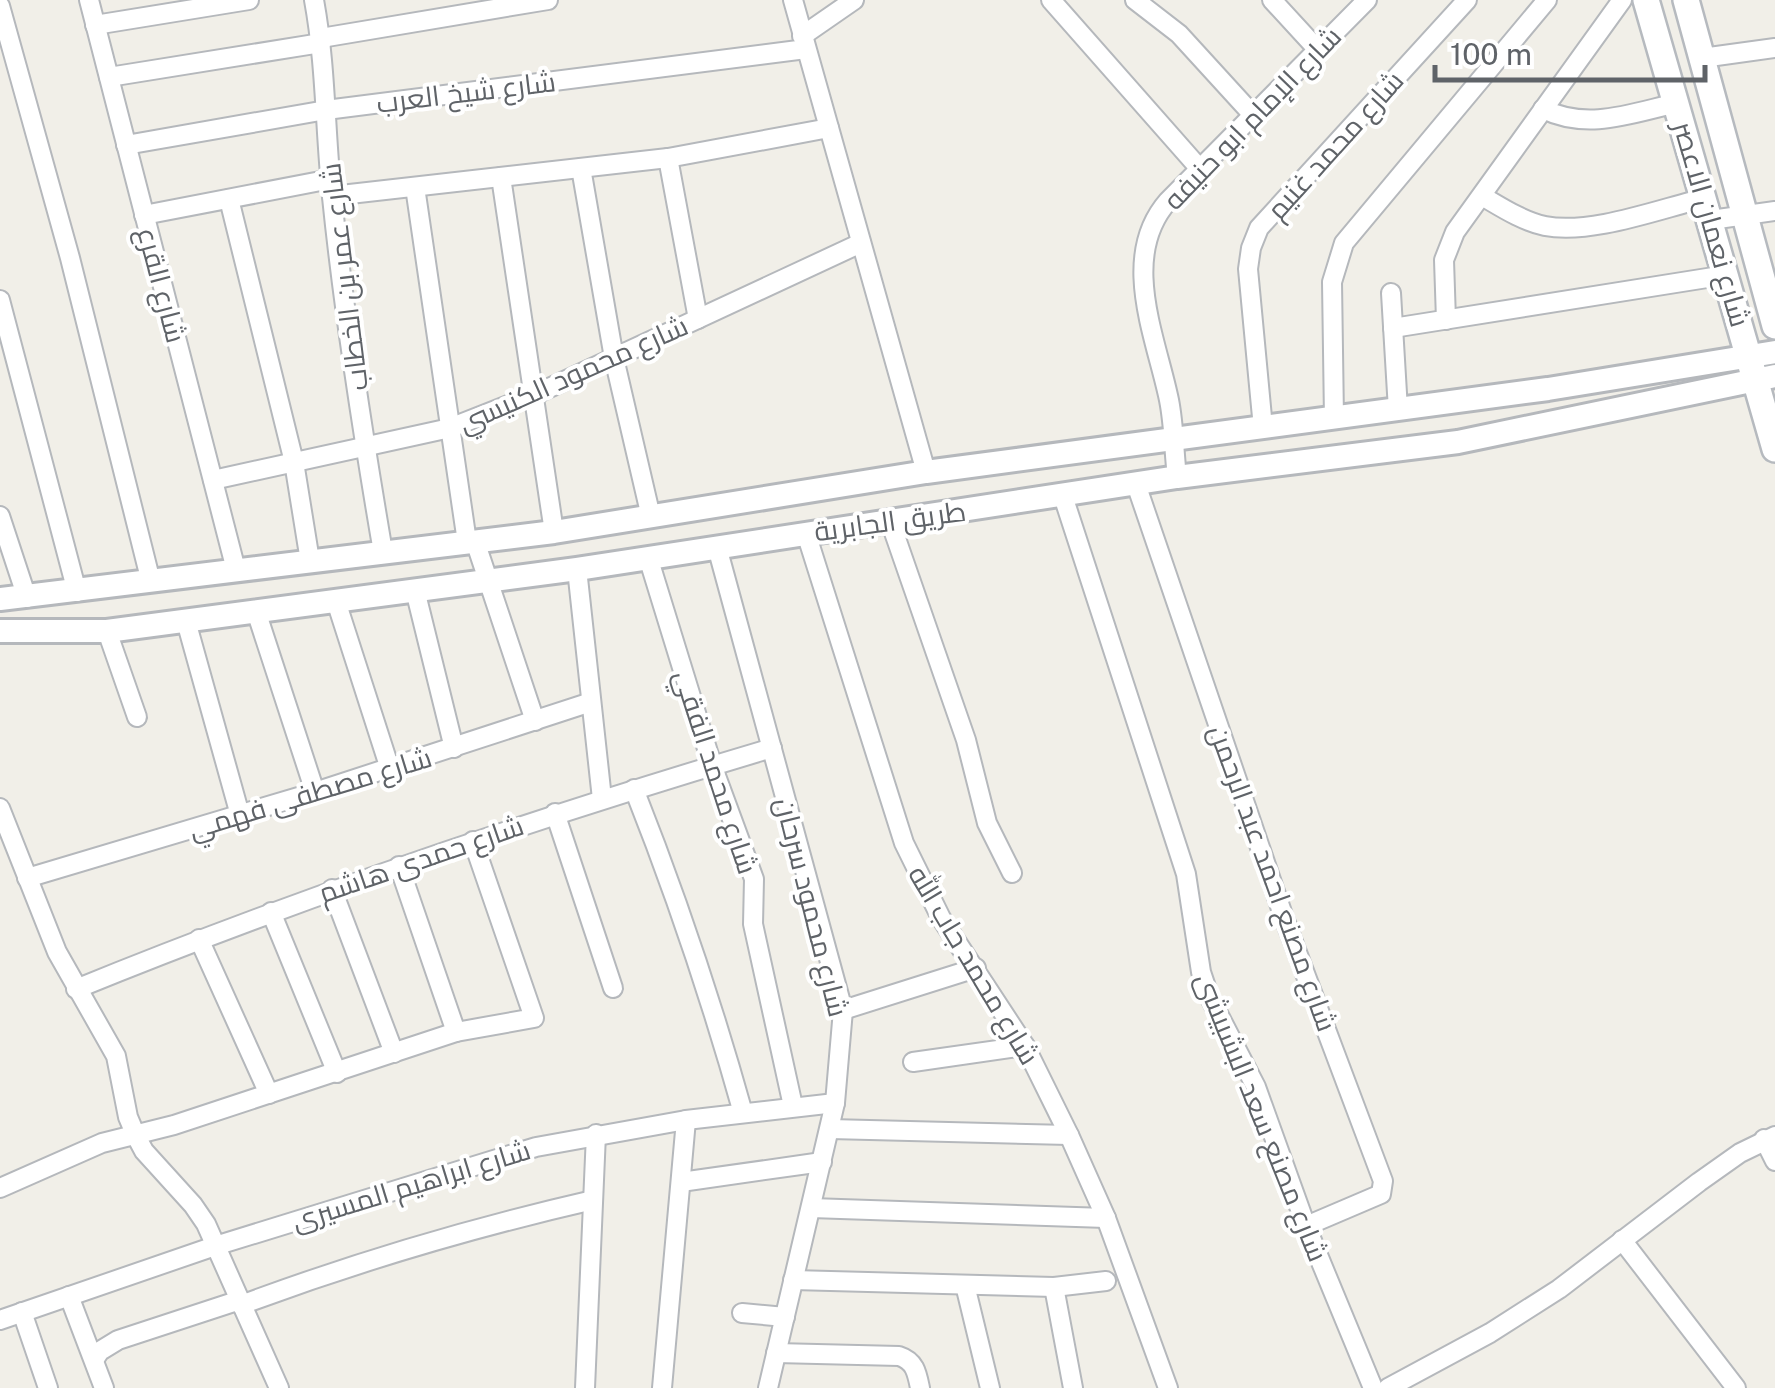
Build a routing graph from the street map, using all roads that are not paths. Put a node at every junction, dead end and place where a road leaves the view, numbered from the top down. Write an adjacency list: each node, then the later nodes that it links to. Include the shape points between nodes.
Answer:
1 (88, 0): 17 (street, شارع القرع)
2 (248, 0): 17 (street)
3 (314, 0): 18 (street, شارع عمر بن الخطاب)
4 (548, 0): 18 (street)
5 (793, 0): 19 (street)
6 (854, 0): 19 (street)
7 (1051, 0): 34 (street)
8 (1134, 0): 27 (street, via 1179,34)
9 (1272, 0): 21 (street)
10 (1467, 0): 59 (street, شارع محمد غنيم, via 1260,228 1248,269)
11 (1548, 0): 57 (street, via 1344,243 1332,282)
12 (1622, 0): 25 (street)
13 (1646, 0): 24 (main road, شارع نعمان الاعصر)
14 (1686, 0): 22 (main road, شارع نعمان الاعصر)
15 (1362, 2): 21 (street, شارع الإمام ابو حنيفه)
16 (0, 6): 82 (street)
17 (95, 24): 23 (street, شارع القرع)
18 (321, 40): 23 (street); 26 (street, شارع عمر بن الخطاب)
19 (804, 43): 26 (street, شارع شيخ العرب); 28 (street)
20 (1775, 48): 22 (street)
21 (1318, 50): 27 (street, شارع الإمام ابو حنيفه)
22 (1702, 58): 30 (main road, شارع نعمان الاعصر)
23 (108, 77): 29 (street, شارع القرع)
24 (1677, 103): 25 (street, via 1595,122); 32 (main road, شارع نعمان الاعصر)
25 (1544, 109): 38 (street)
26 (326, 110): 29 (street, شارع شيخ العرب); 37 (street, شارع عمر بن الخطاب)
27 (1254, 115): 34 (street, شارع الإمام ابو حنيفه)
28 (828, 128): 31 (street); 44 (street)
29 (126, 145): 42 (street, شارع القرع)
30 (1728, 157): 32 (main road); 43 (main road, شارع نعمان الاعصر)
31 (668, 158): 33 (street); 49 (street)
32 (1696, 164): 40 (main road, شارع نعمان الاعصر)
33 (582, 168): 35 (street); 53 (street)
34 (1200, 169): 60 (street, شارع الإمام ابو حنيفه, via 1154,217 1143,258 1150,332)
35 (501, 177): 36 (street); 55 (street)
36 (415, 186): 37 (street); 58 (street)
37 (331, 187): 39 (street); 61 (street, شارع عمر بن الخطاب)
38 (1482, 196): 40 (street, via 1544,226 1572,228); 50 (street, via 1448,246)
39 (229, 199): 42 (street); 63 (street)
40 (1708, 209): 43 (street); 45 (main road, شارع نعمان الاعصر)
41 (1775, 211): 43 (street)
42 (144, 215): 66 (street, شارع القرع)
43 (1744, 215): 46 (main road, شارع نعمان الاعصر)
44 (861, 243): 49 (street, شارع محمود الكنيسي); 64 (street)
45 (1726, 275): 50 (street); 54 (main road, شارع نعمان الاعصر)
46 (1770, 288): 51 (main road, شارع نعمان الاعصر)
47 (1391, 293): 52 (street)
48 (0, 300): 84 (street)
49 (698, 319): 53 (street, شارع محمود الكنيسي)
50 (1446, 320): 52 (street)
51 (1775, 326)
52 (1393, 328): 56 (street)
53 (614, 358): 55 (street, شارع محمود الكنيسي); 70 (street)
54 (1764, 366): 56 (street, طريق الجابرية); 62 (main road, شارع نعمان الاعصر); 65 (street, طريق الجابرية, via 1458,442)
55 (534, 395): 58 (street, شارع محمود الكنيسي); 72 (street)
56 (1398, 410): 57 (street, طريق الجابرية)
57 (1334, 419): 59 (street, طريق الجابرية)
58 (450, 428): 61 (street, شارع محمود الكنيسي); 74 (street)
59 (1263, 428): 60 (street, طريق الجابرية)
60 (1174, 440): 64 (street, طريق الجابرية); 65 (street, شارع الإمام ابو حنيفه)
61 (365, 446): 63 (street, شارع محمود الكنيسي); 76 (street, شارع عمر بن الخطاب)
62 (1775, 449)
63 (294, 462): 66 (street, شارع محمود الكنيسي); 78 (street)
64 (926, 472): 70 (street, طريق الجابرية)
65 (1177, 478): 67 (street, طريق الجابرية)
66 (213, 480): 80 (street, شارع القرع)
67 (1136, 484): 68 (street, طريق الجابرية); 138 (street, شارع مصنع احمد عبد الرحمن, via 1283,915 1383,1181 1381,1194)
68 (1064, 496): 71 (street, طريق الجابرية); 138 (street, شارع مصنع سعد البشبيشى, via 1186,874 1201,972 1256,1087)
69 (0, 516): 85 (street)
70 (651, 517): 72 (street, طريق الجابرية)
71 (890, 521): 73 (street, طريق الجابرية); 107 (street, via 966,740 987,824)
72 (554, 532): 74 (street, طريق الجابرية)
73 (806, 532): 75 (street, طريق الجابرية); 112 (street, شارع محمد جاب الله, via 904,843 941,918)
74 (471, 542): 76 (street, طريق الجابرية); 81 (street)
75 (717, 546): 77 (street, طريق الجابرية); 96 (street, شارع محمود سرحان)
76 (383, 552): 78 (street, طريق الجابرية)
77 (648, 558): 79 (street, طريق الجابرية); 97 (street, شارع محمد الفقي)
78 (310, 561): 80 (street, طريق الجابرية)
79 (577, 568): 81 (street, طريق الجابرية); 92 (street)
80 (236, 570): 82 (street, طريق الجابرية)
81 (487, 580): 83 (street, طريق الجابرية); 94 (street)
82 (152, 582): 84 (street, طريق الجابرية)
83 (415, 590): 87 (street, طريق الجابرية); 95 (street)
84 (77, 592): 85 (street, طريق الجابرية)
85 (27, 598): 86 (street, طريق الجابرية)
86 (0, 599)
87 (336, 601): 88 (street, طريق الجابرية); 98 (street)
88 (256, 611): 89 (street, طريق الجابرية); 100 (street)
89 (186, 621): 91 (street, طريق الجابرية); 104 (street)
90 (0, 631): 91 (street, طريق الجابرية)
91 (107, 631): 93 (street)
92 (592, 702): 94 (street, شارع مصطفى فهمي); 101 (street)
93 (137, 717)
94 (535, 721): 95 (street, شارع مصطفى فهمي)
95 (454, 748): 98 (street, شارع مصطفى فهمي)
96 (772, 748): 97 (street, شارع حمدى هاشم); 115 (street, شارع محمود سرحان)
97 (712, 765): 99 (street, شارع حمدى هاشم); 123 (street, شارع محمد الفقي, via 754,878 753,924)
98 (390, 769): 100 (street, شارع مصطفى فهمي)
99 (634, 789): 101 (street, شارع حمدى هاشم); 124 (street, via 713,1003)
100 (315, 792): 104 (street, شارع مصطفى فهمي)
101 (602, 798): 103 (street, شارع حمدى هاشم)
102 (0, 808): 108 (street)
103 (555, 813): 105 (street, شارع حمدى هاشم); 113 (street)
104 (240, 815): 108 (street, شارع مصطفى فهمي)
105 (473, 841): 106 (street, شارع حمدى هاشم); 116 (street, via 534,1018)
106 (399, 866): 109 (street, شارع حمدى هاشم); 116 (street)
107 (1012, 873)
108 (26, 878): 114 (street)
109 (332, 889): 110 (street, شارع حمدى هاشم); 118 (street)
110 (271, 912): 111 (street, شارع حمدى هاشم); 120 (street)
111 (199, 939): 114 (street, شارع حمدى هاشم); 121 (street)
112 (976, 968): 115 (street); 117 (street, شارع محمد جاب الله)
113 (613, 988)
114 (76, 989): 129 (street, via 116,1056)
115 (843, 1010): 122 (street, شارع محمود سرحان)
116 (456, 1032): 118 (street)
117 (1024, 1046): 119 (street); 128 (street, شارع محمد جاب الله)
118 (394, 1054): 120 (street)
119 (912, 1062)
120 (337, 1073): 121 (street)
121 (270, 1094): 129 (street)
122 (835, 1103): 123 (street, شارع ابراهيم المسيرى); 126 (street, شارع محمود سرحان)
123 (793, 1106): 124 (street, شارع ابراهيم المسيرى)
124 (744, 1113): 125 (street, شارع ابراهيم المسيرى)
125 (686, 1120): 127 (street, شارع ابراهيم المسيرى); 133 (street)
126 (830, 1128): 128 (street); 132 (street, شارع محمود سرحان)
127 (596, 1134): 135 (street); 140 (street, شارع ابراهيم المسيرى, via 476,1163)
128 (1068, 1135): 137 (street, شارع محمد جاب الله)
129 (136, 1136): 134 (street, via 70,1154); 140 (street, via 194,1205)
130 (1769, 1138): 131 (street); 139 (street)
131 (1775, 1160)
132 (822, 1162): 133 (street); 136 (street, شارع محمود سرحان)
133 (681, 1182): 158 (street)
134 (0, 1188)
135 (593, 1200): 146 (street, via 474,1227); 157 (street)
136 (811, 1208): 137 (street); 141 (street, شارع محمود سرحان)
137 (1106, 1218): 163 (street, شارع محمد جاب الله)
138 (1306, 1226): 164 (street, شارع مصنع سعد البشبيشى)
139 (1622, 1240): 153 (street); 166 (street)
140 (215, 1246): 145 (street, شارع ابراهيم المسيرى); 146 (street)
141 (793, 1280): 143 (street); 149 (street, شارع محمود سرحان)
142 (1106, 1281): 144 (street)
143 (965, 1285): 144 (street); 161 (street)
144 (1054, 1287): 162 (street)
145 (69, 1296): 147 (street, شارع ابراهيم المسيرى); 152 (street)
146 (241, 1302): 152 (street, via 118,1340); 156 (street)
147 (22, 1312): 150 (street, شارع ابراهيم المسيرى); 154 (street)
148 (742, 1312): 149 (street)
149 (785, 1317): 151 (street, شارع محمود سرحان)
150 (0, 1320)
151 (776, 1353): 159 (street, شارع محمود سرحان); 160 (street, via 899,1356 915,1367)
152 (94, 1360): 155 (street)
153 (1425, 1379): 165 (street)
154 (48, 1388)
155 (104, 1388)
156 (279, 1388)
157 (585, 1388)
158 (662, 1388)
159 (768, 1388)
160 (920, 1388)
161 (990, 1388)
162 (1073, 1388)
163 (1168, 1388)
164 (1372, 1388)
165 (1388, 1388)
166 (1736, 1388)

